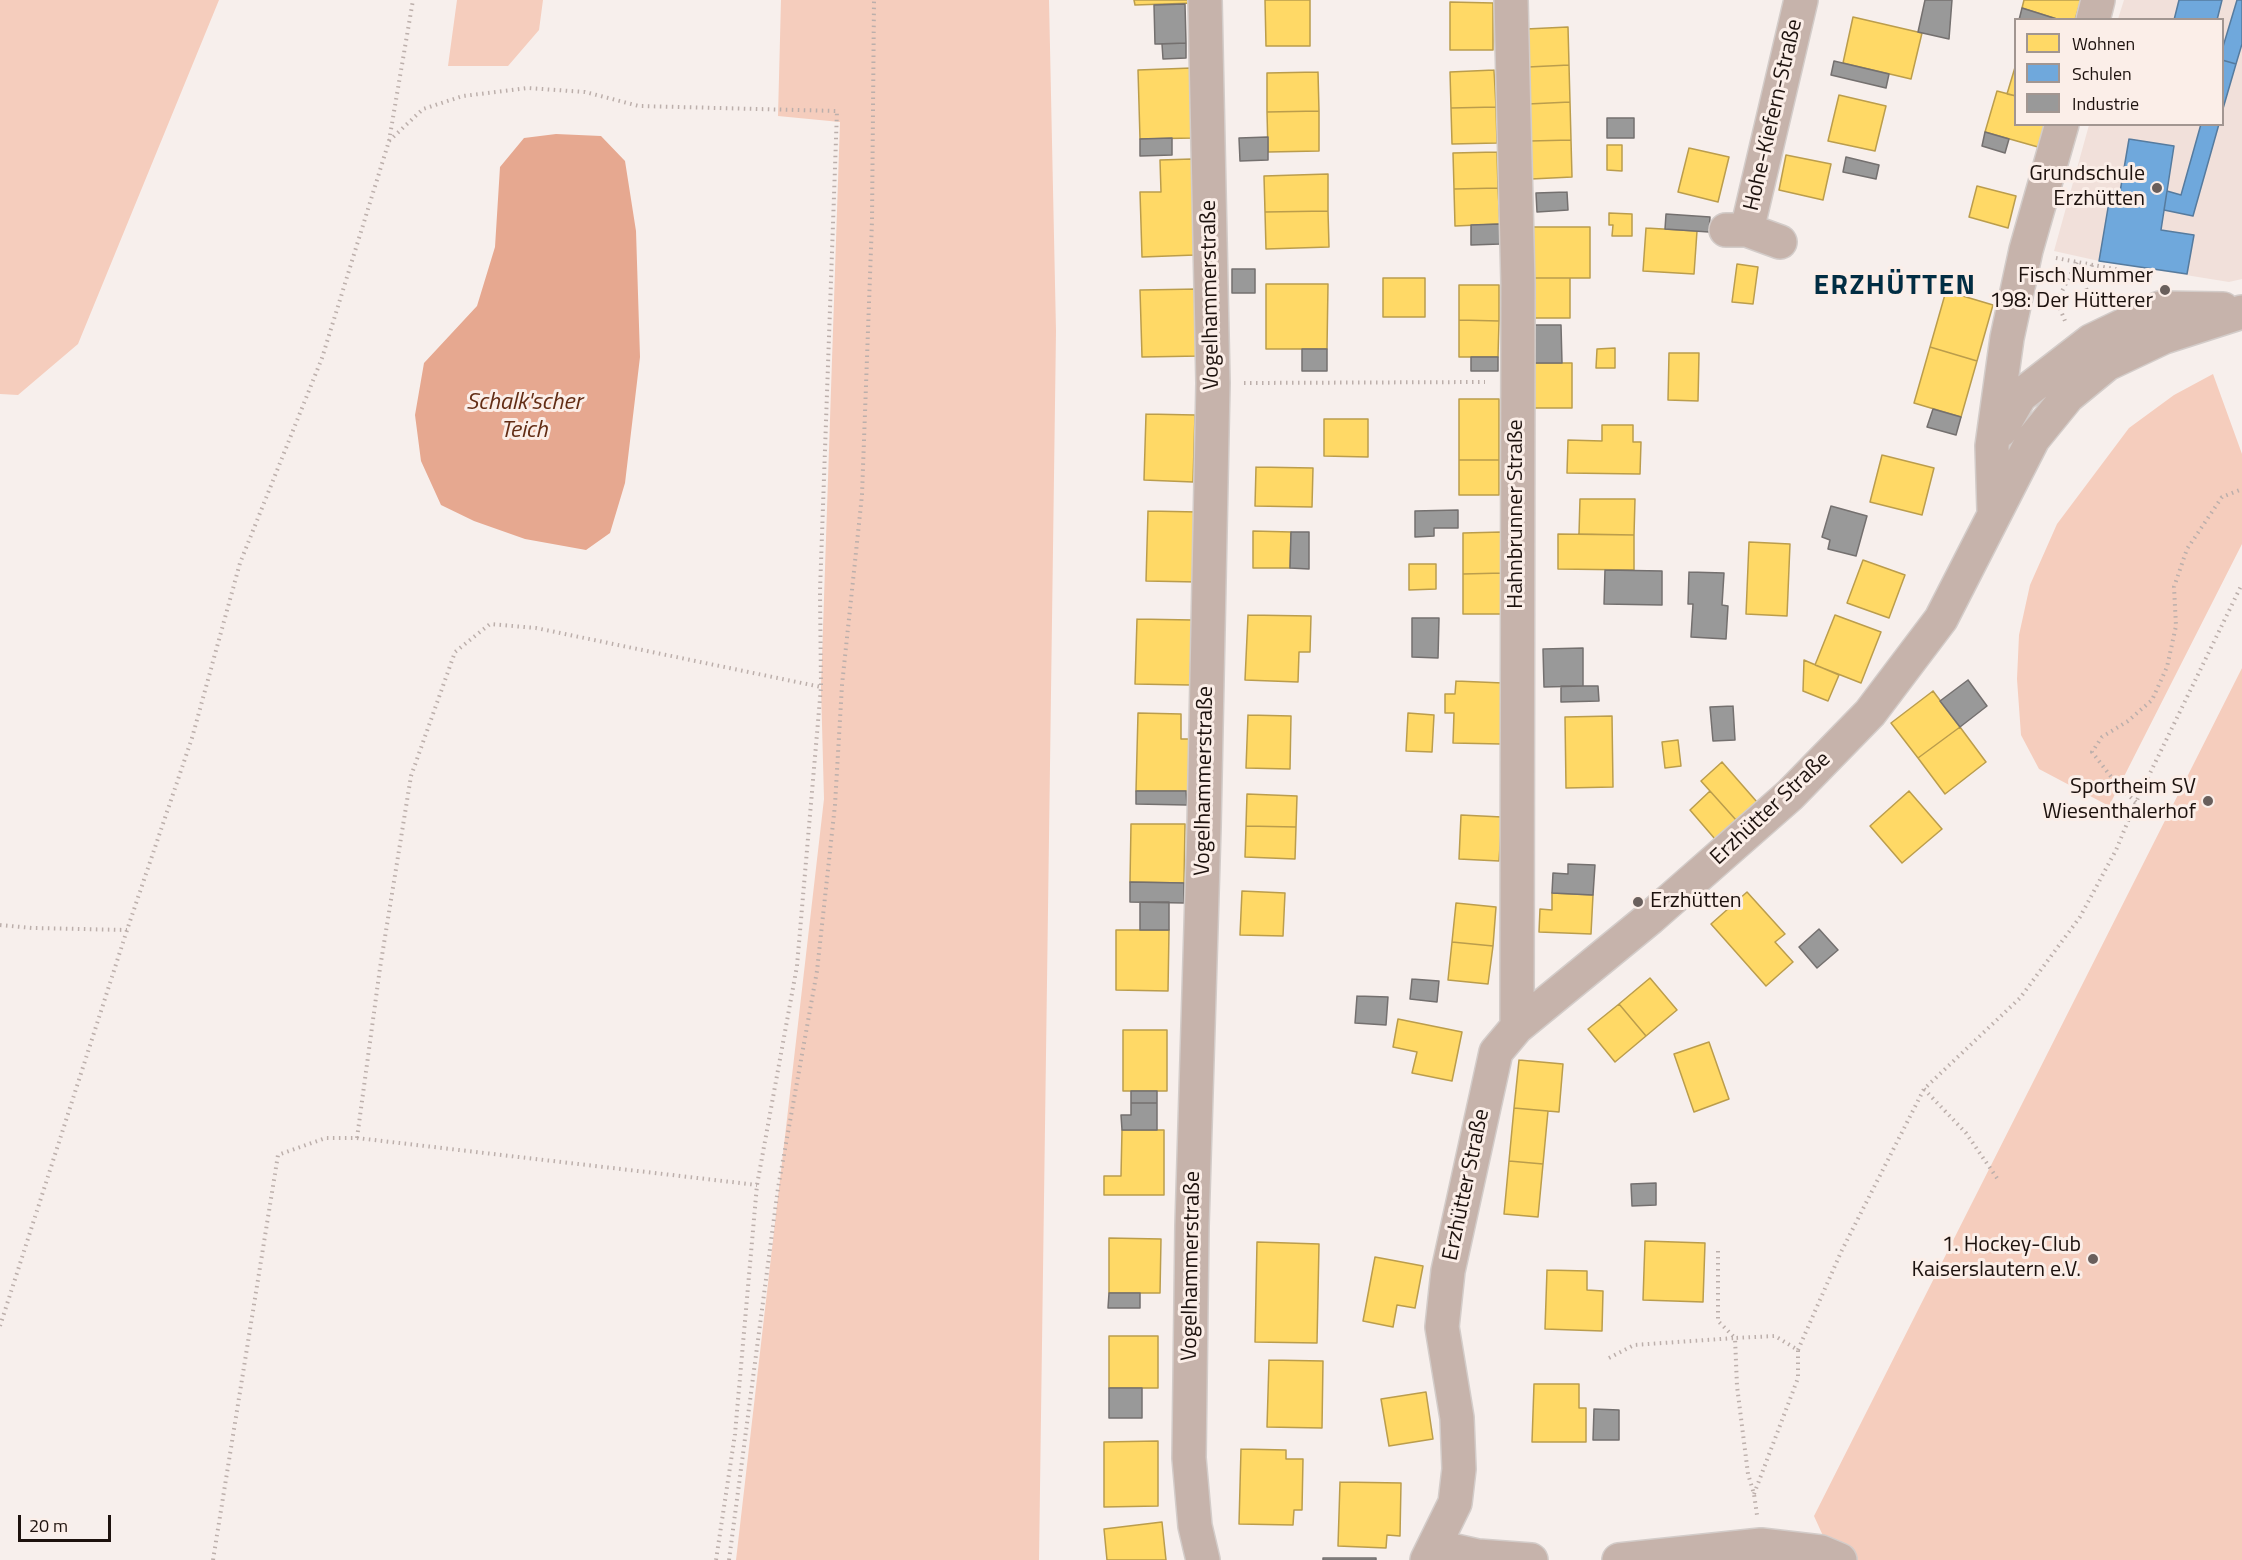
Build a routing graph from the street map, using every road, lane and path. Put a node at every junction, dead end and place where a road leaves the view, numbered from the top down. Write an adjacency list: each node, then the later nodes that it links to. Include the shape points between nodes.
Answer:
1 (413, 0): 9 (path)
2 (874, 0): 42 (path, via 872,221 862,495 842,685 835,805 817,971 778,1188)
3 (1205, 0): 19 (street, Vogelhammerstraße)
4 (1511, 0): 28 (street, Hahnbrunner Straße, via 1518,284)
5 (1802, 0): 10 (street, Hohe-Kiefern-Straße, via 1737,230)
6 (2098, 0): 7 (street)
7 (2094, 18)
8 (2061, 126): 11 (street)
9 (389, 141): 24 (path, via 423,110 463,96 528,88 585,92 639,106 837,111 820,579); 27 (path, via 321,358 240,563 192,738)
10 (1780, 242)
11 (2026, 250): 12 (path); 20 (street, via 2007,338)
12 (2077, 262): 13 (path); 15 (path)
13 (2092, 265): 14 (path); 16 (path, via 2086,288)
14 (2157, 277)
15 (2057, 301)
16 (2095, 309)
17 (2242, 310): 20 (street, via 2160,308 2091,341 2020,396); 22 (street, Erzhütter Straße, via 2164,337 2107,364 2068,396 2033,439)
18 (1479, 382): 19 (path)
19 (1213, 383): 43 (street, Vogelhammerstraße, via 1189,1458 1195,1526)
20 (1992, 446): 22 (street)
21 (2242, 489): 25 (path, via 2222,497 2187,549 2174,586 2176,626 2167,667 2152,700 2103,737 2092,752)
22 (1994, 513): 28 (street, Erzhütter Straße, via 1941,619 1870,713 1790,795 1650,918)
23 (2242, 584): 25 (path)
24 (821, 687): 30 (path, via 536,628 490,624 455,652 411,776); 32 (path, via 797,966)
25 (2136, 802): 29 (path, via 2116,850 2073,926 2020,998)
26 (0, 925): 27 (path)
27 (127, 930): 34 (path)
28 (1517, 1027): 38 (street, Erzhütter Straße, via 1496,1052 1448,1271 1442,1327 1456,1418 1459,1469 1455,1503)
29 (1924, 1089): 31 (path, via 1966,1133); 36 (path, via 1841,1252)
30 (357, 1138): 32 (path); 40 (path, via 326,1138 278,1155)
31 (1999, 1181)
32 (758, 1185): 41 (path, via 735,1434)
33 (1718, 1251): 35 (path, via 1719,1321)
34 (0, 1326)
35 (1735, 1338): 36 (path, via 1775,1336); 36 (path, via 1737,1386 1754,1494 1798,1378); 37 (path, via 1634,1345)
36 (1798, 1350)
37 (1609, 1358)
38 (1431, 1553): 44 (street)
39 (1702, 1556): 45 (street); 46 (street, via 1761,1545 1821,1552)
40 (213, 1560)
41 (716, 1560)
42 (729, 1560)
43 (1203, 1560)
44 (1532, 1560)
45 (1619, 1560)
46 (1837, 1560)

